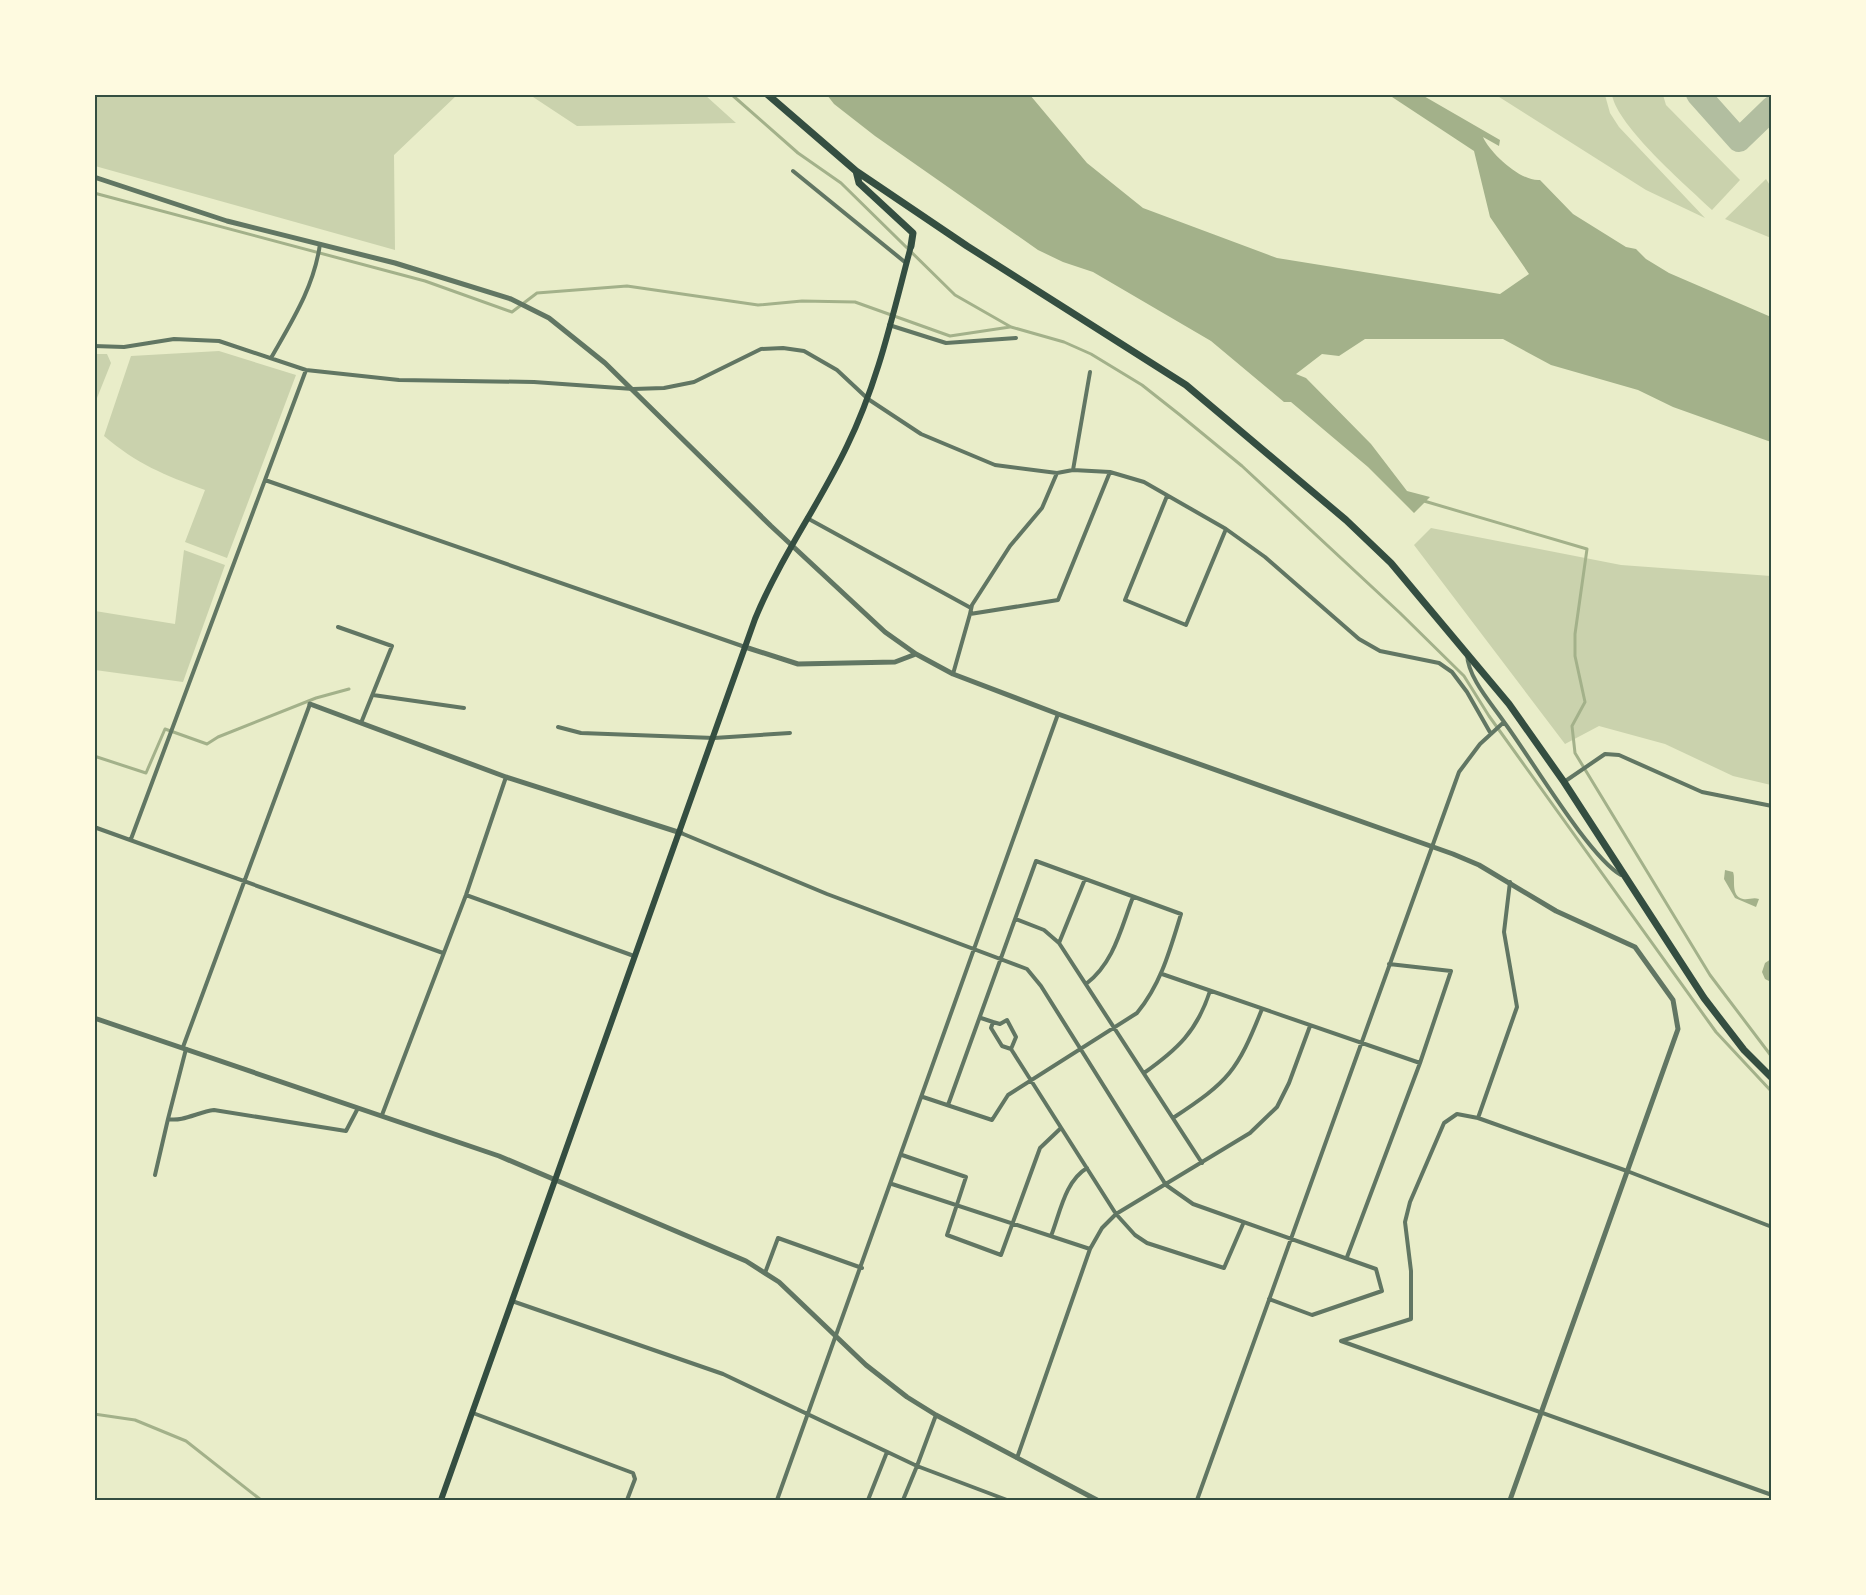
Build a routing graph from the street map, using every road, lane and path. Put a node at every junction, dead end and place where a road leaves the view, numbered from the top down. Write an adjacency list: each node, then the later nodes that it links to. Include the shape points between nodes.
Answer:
1 (767, 94): 3 (main road)
2 (793, 171): 7 (street)
3 (856, 171): 6 (main road, via 859,183 913,232); 28 (main road, via 1186,385 1346,520 1391,563)
4 (94, 177): 5 (street, via 227,220)
5 (320, 244): 11 (street, via 306,297); 14 (street, via 511,299 549,318)
6 (911, 247): 7 (main road)
7 (907, 260): 8 (main road)
8 (889, 324): 9 (street, via 946,343); 15 (main road)
9 (1016, 338)
10 (94, 346): 11 (street, via 124,347 174,339 219,341)
11 (271, 358): 12 (street)
12 (306, 370): 14 (street, via 399,380 534,382); 19 (street)
13 (1090, 372): 16 (street)
14 (633, 389): 15 (street, via 694,382 761,349 783,348 818,357); 23 (street)
15 (868, 399): 17 (street, via 921,434 995,465); 21 (main road)
16 (1073, 470): 17 (street); 18 (street)
17 (1057, 472): 24 (street, via 1042,508 1010,546)
18 (1110, 472): 20 (street, via 1144,482); 25 (street, via 1058,600)
19 (265, 480): 27 (street); 46 (street)
20 (1167, 496): 22 (street); 22 (street, via 1125,600 1186,625)
21 (807, 518): 23 (main road); 24 (street)
22 (1226, 529): 39 (street, via 1265,557 1359,639 1380,651 1438,663 1452,672)
23 (792, 544): 27 (main road, via 771,581); 29 (street, via 885,632)
24 (971, 608): 25 (street)
25 (970, 614): 30 (street)
26 (338, 627): 31 (street, via 392,646)
27 (745, 647): 29 (street, via 798,664 895,662); 40 (main road)
28 (1467, 651): 36 (street, via 1467,663); 42 (main road)
29 (916, 654): 30 (street)
30 (953, 674): 34 (street)
31 (373, 695): 33 (street); 35 (street)
32 (310, 704): 35 (street); 50 (street)
33 (464, 708)
34 (1058, 714): 47 (street); 56 (street)
35 (361, 723): 41 (street)
36 (1502, 724): 39 (street); 48 (street, via 1612,869)
37 (558, 727): 40 (street, via 581,733)
38 (790, 733): 40 (street)
39 (1491, 734): 47 (street, via 1459,772)
40 (714, 738): 45 (main road)
41 (506, 777): 45 (street); 52 (street)
42 (1564, 782): 43 (street, via 1605,754 1619,755 1701,792); 48 (main road)
43 (1772, 806)
44 (94, 827): 46 (street)
45 (681, 833): 56 (street, via 827,894); 58 (main road)
46 (132, 839): 50 (street)
47 (1431, 847): 51 (street); 60 (street)
48 (1625, 876): 76 (main road, via 1704,998 1744,1050)
49 (1085, 879): 53 (street); 54 (street, via 1036,861); 55 (street)
50 (246, 880): 57 (street); 71 (street)
51 (1510, 882): 83 (street, via 1504,932 1517,1006); 89 (street, via 1556,911 1635,947 1673,1000 1678,1029)
52 (465, 895): 57 (street); 58 (street)
53 (1133, 896): 61 (street, via 1181,914); 62 (street, via 1105,968)
54 (1016, 919): 55 (street, via 1044,930); 59 (street)
55 (1059, 943): 62 (street)
56 (975, 948): 59 (street); 78 (street)
57 (443, 954): 81 (street)
58 (637, 957): 91 (main road)
59 (1001, 958): 66 (street); 73 (street, via 1027,969)
60 (1389, 964): 70 (street); 74 (street, via 1451,970)
61 (1162, 974): 63 (street); 69 (street, via 1137,1013)
62 (1086, 984): 69 (street)
63 (1210, 991): 64 (street); 75 (street, via 1203,1013 1190,1033)
64 (1262, 1009): 68 (street); 82 (street, via 1246,1050 1228,1078)
65 (94, 1018): 71 (street)
66 (981, 1018): 67 (street); 79 (street)
67 (993, 1022): 72 (street, via 992,1028 1002,1046); 72 (street, via 1000,1024 1006,1020 1016,1037)
68 (1310, 1026): 70 (street); 87 (street, via 1277,1107 1250,1133)
69 (1114, 1027): 73 (street); 75 (street)
70 (1362, 1045): 74 (street); 100 (street)
71 (185, 1048): 80 (street); 84 (street)
72 (1011, 1049): 77 (street)
73 (1080, 1049): 77 (street); 93 (street)
74 (1420, 1063): 102 (street)
75 (1144, 1073): 82 (street)
76 (1772, 1078)
77 (1031, 1080): 79 (street, via 1008,1095 992,1120); 85 (street)
78 (923, 1097): 79 (street); 86 (street)
79 (948, 1105)
80 (358, 1107): 81 (street); 84 (street, via 346,1131 214,1110 200,1111 177,1121)
81 (382, 1115): 91 (street)
82 (1173, 1118): 87 (street)
83 (1478, 1118): 89 (street); 109 (street, via 1457,1114 1444,1123 1410,1202 1405,1222 1411,1319 1341,1341)
84 (168, 1119): 90 (street)
85 (1061, 1128): 88 (street); 96 (street, via 1040,1148)
86 (902, 1155): 92 (street); 94 (street, via 966,1177)
87 (1202, 1163): 93 (street)
88 (1087, 1168): 95 (street); 99 (street, via 1071,1183)
89 (1627, 1171): 98 (street); 109 (street)
90 (155, 1174)
91 (556, 1180): 104 (street, via 746,1261); 106 (main road)
92 (892, 1184): 94 (street); 103 (street)
93 (1166, 1185): 95 (street); 97 (street, via 1193,1204)
94 (956, 1205): 96 (street); 96 (street, via 946,1235 1001,1255)
95 (1116, 1214): 97 (street, via 1147,1243 1224,1268); 101 (street)
96 (1011, 1223): 99 (street)
97 (1243, 1224): 100 (street)
98 (1772, 1227)
99 (1051, 1236): 101 (street)
100 (1292, 1238): 102 (street); 105 (street)
101 (1090, 1249): 113 (street)
102 (1347, 1257): 105 (street, via 1377,1269 1382,1291 1312,1314)
103 (862, 1268): 104 (street, via 778,1238); 107 (street)
104 (765, 1273): 107 (street)
105 (1269, 1299): 123 (street)
106 (512, 1302): 108 (main road); 111 (street, via 723,1374)
107 (837, 1336): 110 (street, via 879,1377); 111 (street)
108 (472, 1413): 116 (main road); 117 (street, via 633,1473 635,1479)
109 (1542, 1413): 115 (street); 124 (street)
110 (936, 1415): 113 (street); 114 (street)
111 (808, 1416): 112 (street); 118 (street)
112 (886, 1452): 114 (street); 119 (street)
113 (1017, 1458): 122 (street)
114 (917, 1466): 120 (street); 121 (street)
115 (1772, 1495)
116 (441, 1500)
117 (627, 1500)
118 (777, 1500)
119 (868, 1500)
120 (903, 1500)
121 (1007, 1500)
122 (1097, 1500)
123 (1197, 1500)
124 (1510, 1500)

